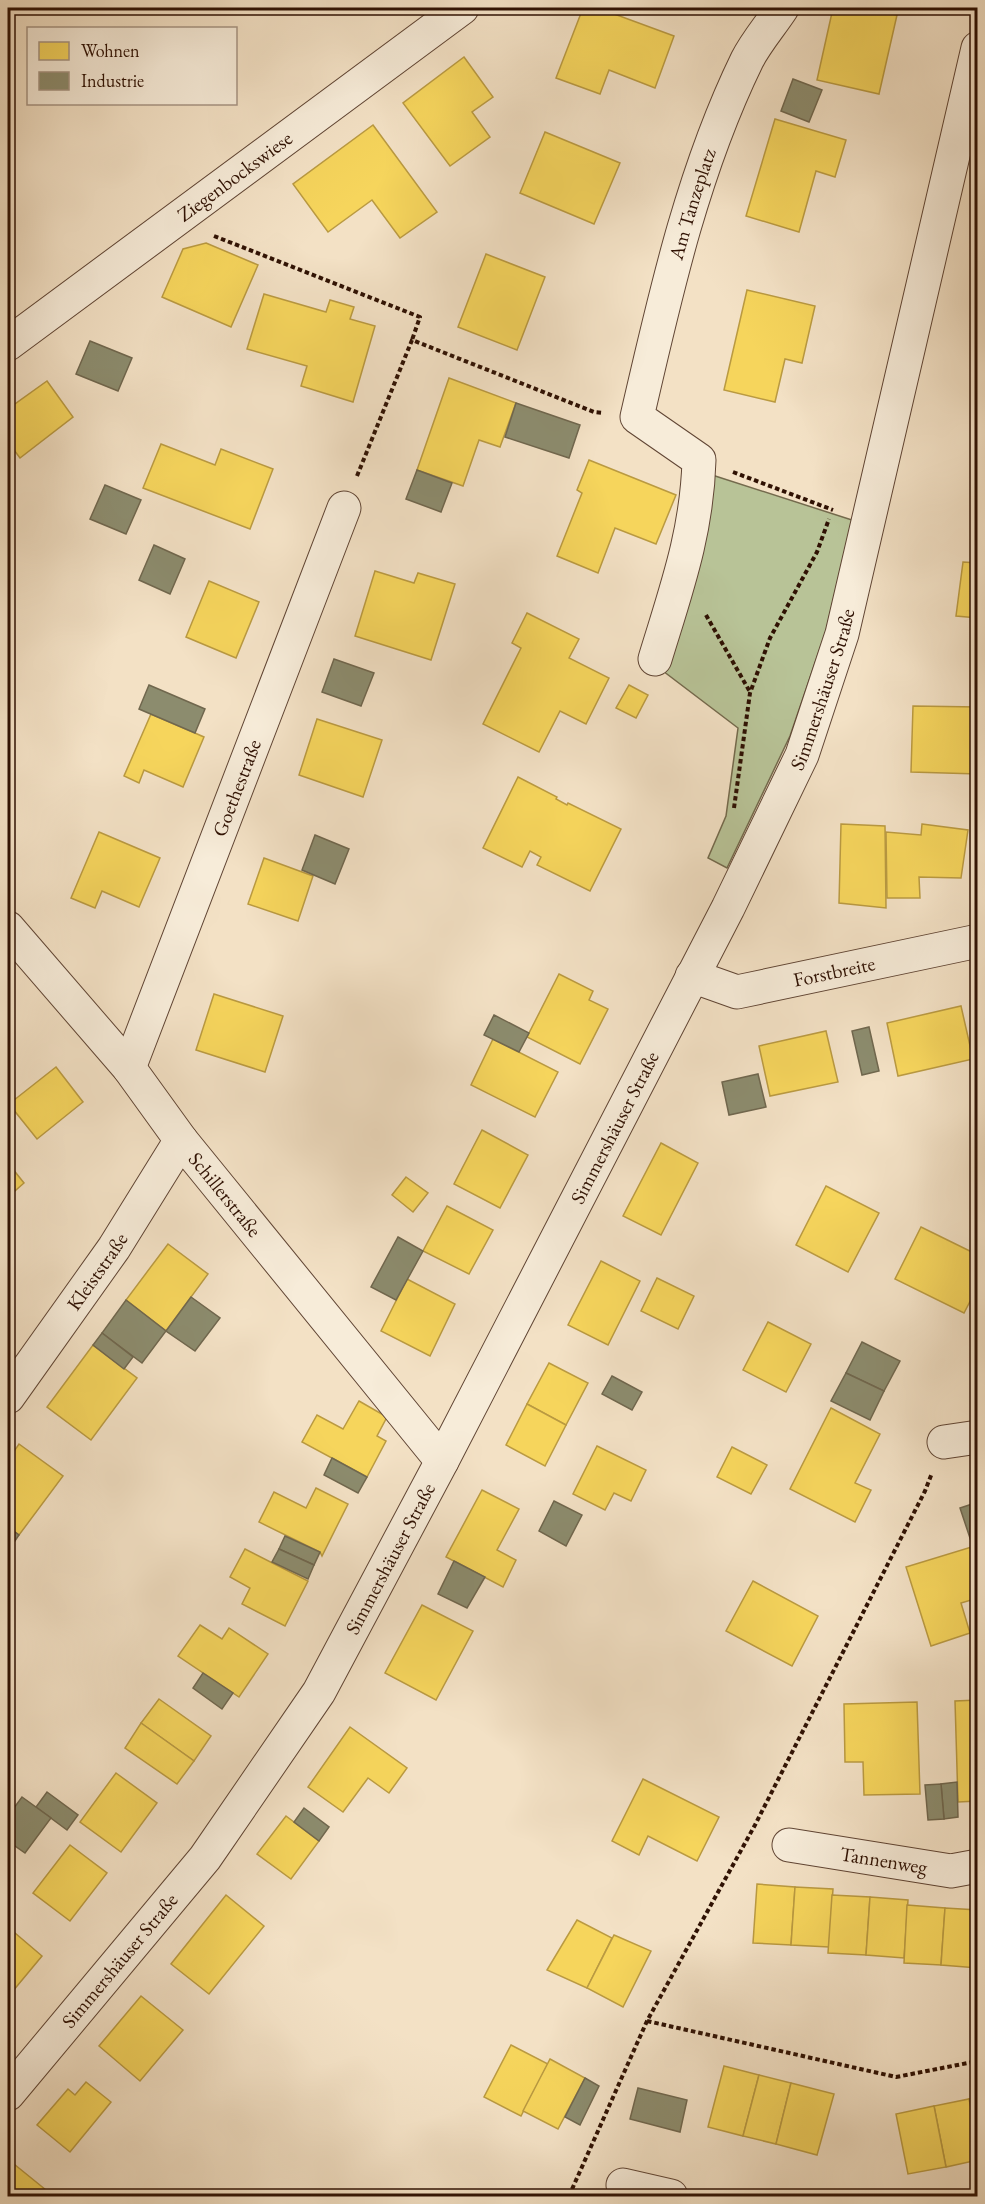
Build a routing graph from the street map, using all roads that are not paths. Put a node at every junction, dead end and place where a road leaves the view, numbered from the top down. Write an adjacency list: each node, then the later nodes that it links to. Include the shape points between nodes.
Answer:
1 (462, 8): 4 (street, Ziegenbockswiese)
2 (782, 8): 6 (street, Am Tanzeplatz, via 747,59 702,171 669,277 637,417 699,460 698,503 686,560)
3 (978, 48): 9 (street, Simmershäuser Straße, via 842,634 802,755)
4 (8, 344)
5 (344, 508): 10 (street, Goethestraße)
6 (655, 659)
7 (8, 928): 10 (street, Schillerstraße)
8 (978, 941): 9 (street, Forstbreite, via 737,992)
9 (692, 976): 15 (street, Simmershäuser Straße)
10 (129, 1068): 11 (street, Schillerstraße)
11 (181, 1140): 12 (street, Kleiststraße, via 114,1248); 15 (street, Schillerstraße)
12 (8, 1397)
13 (978, 1437): 14 (street)
14 (944, 1442)
15 (442, 1461): 18 (street, Simmershäuser Straße, via 319,1692 205,1858)
16 (789, 1845): 17 (street, Tannenweg, via 951,1871)
17 (978, 1866)
18 (8, 2094)
19 (623, 2185): 20 (street)
20 (670, 2196)

